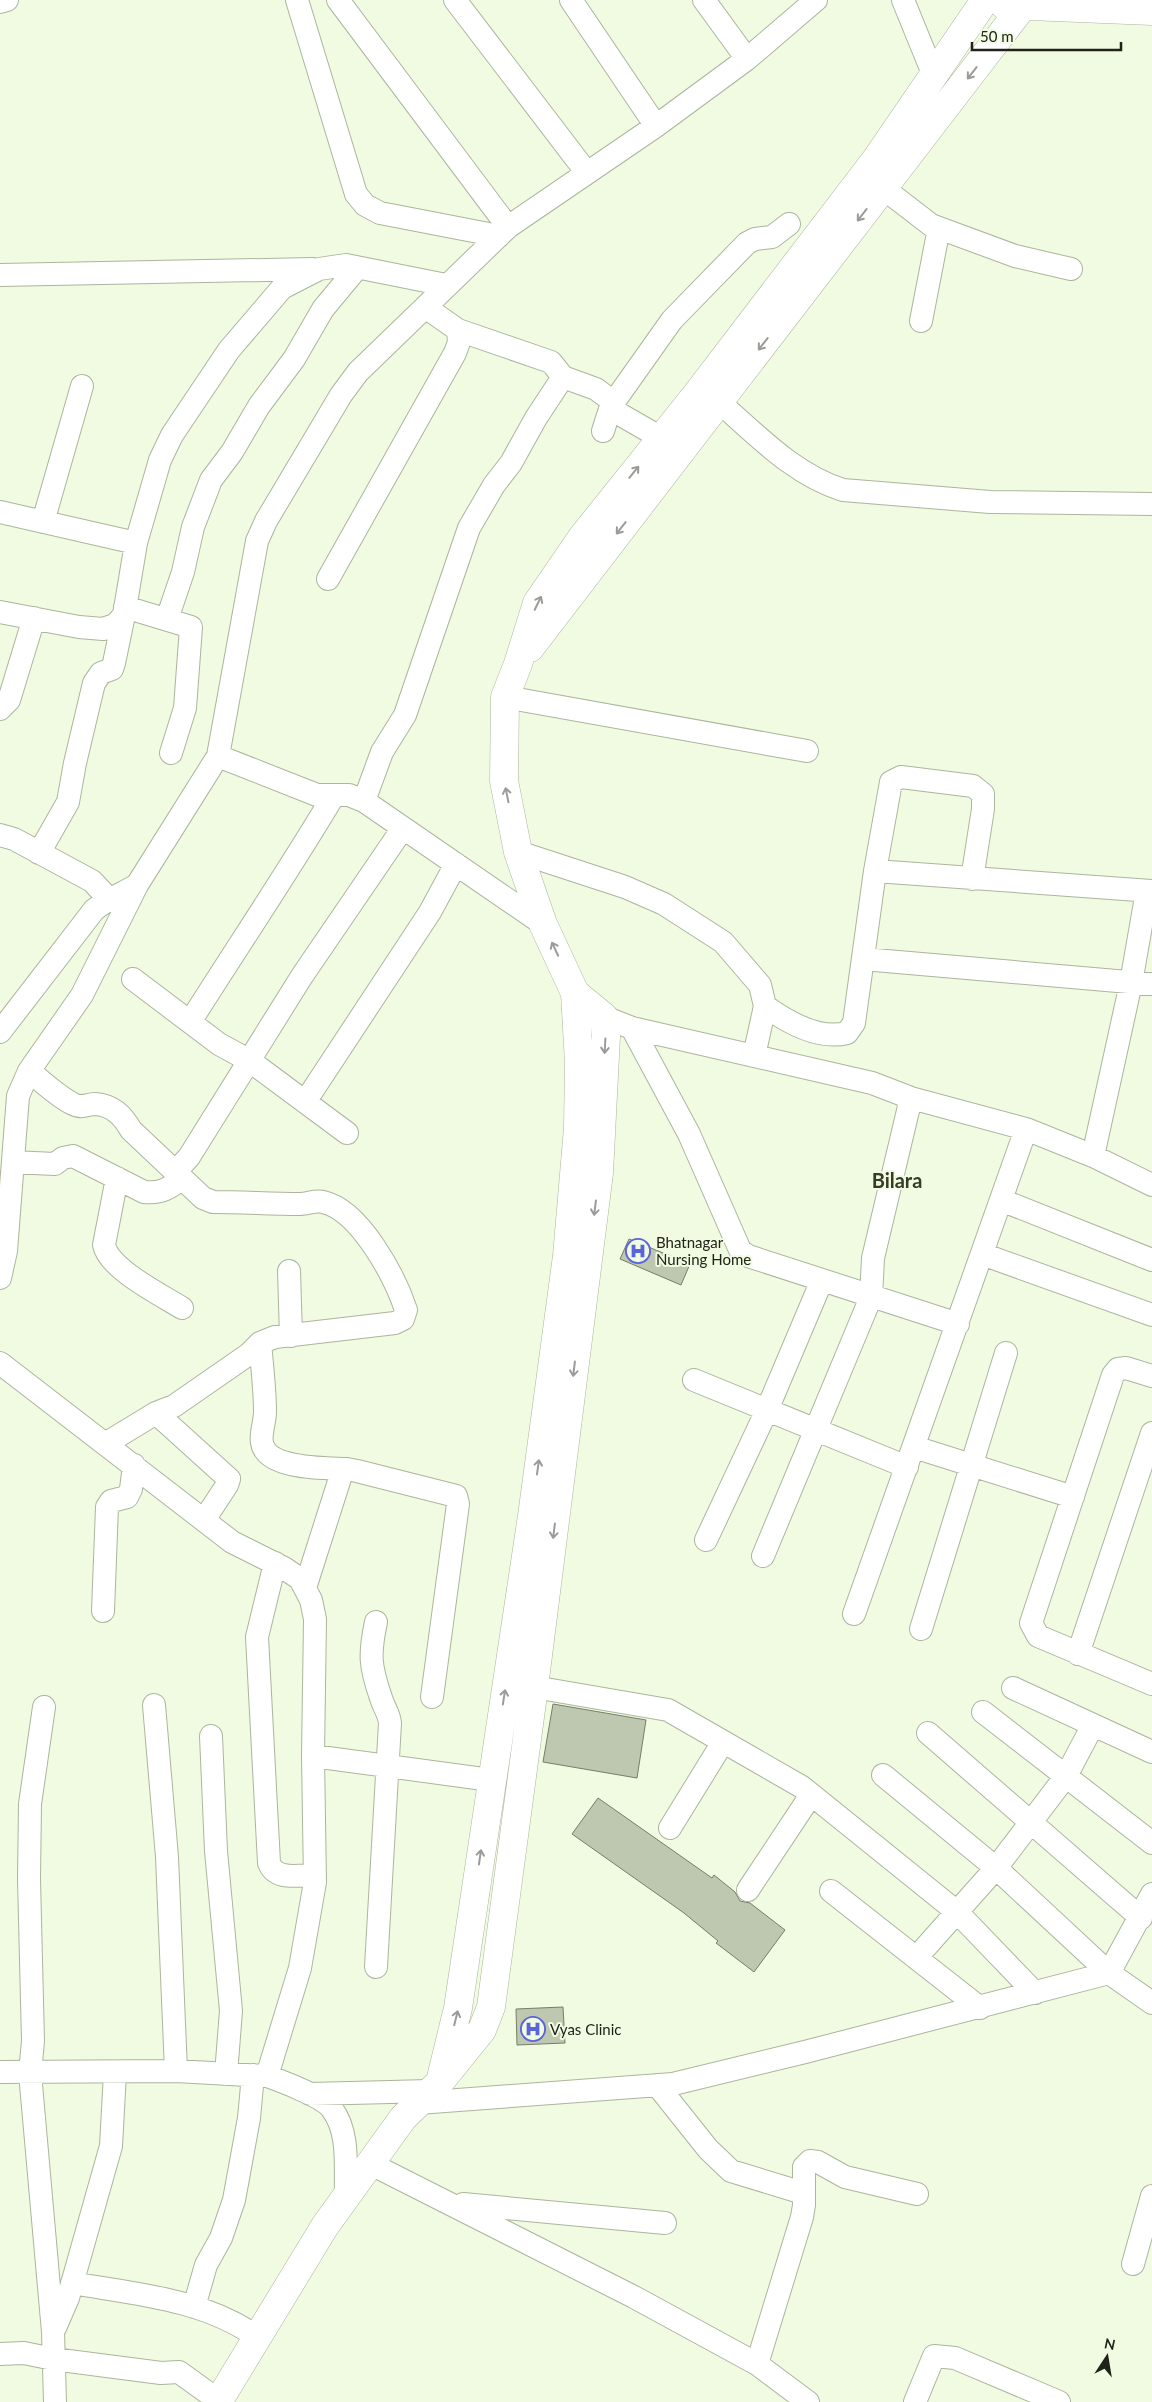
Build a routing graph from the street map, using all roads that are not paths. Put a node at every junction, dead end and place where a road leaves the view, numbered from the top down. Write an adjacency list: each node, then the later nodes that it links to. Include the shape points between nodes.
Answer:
1 (7, 0): 9 (street)
2 (297, 0): 20 (street, via 356,194 365,206 380,213)
3 (338, 0): 20 (street)
4 (455, 0): 16 (street)
5 (571, 0): 15 (street)
6 (704, 0): 13 (street)
7 (816, 0): 13 (street)
8 (903, 0): 14 (street)
9 (0, 2)
10 (974, 2): 11 (main road); 14 (main road)
11 (1023, 6): 12 (main road); 17 (main road, one-way to 17)
12 (1152, 11)
13 (747, 59): 15 (street)
14 (934, 76): 34 (main road, via 877,158)
15 (656, 126): 16 (street)
16 (587, 173): 20 (street)
17 (883, 188): 19 (street, via 916,216); 31 (main road, one-way to 31)
18 (789, 224): 32 (street, via 772,237 747,243 672,320)
19 (939, 228): 23 (street, via 1016,256); 27 (street)
20 (503, 232): 25 (street)
21 (356, 268): 22 (street, via 346,265); 25 (street); 43 (street, via 323,309 294,359 211,480 193,527 183,572)
22 (319, 269): 24 (street); 38 (street, via 282,288 229,350 172,435 154,479)
23 (1071, 269)
24 (0, 275)
25 (446, 285): 26 (street)
26 (425, 307): 28 (street); 49 (street, via 346,387 266,521 257,542)
27 (921, 321)
28 (458, 330): 29 (street, via 551,362); 39 (street, via 459,342 455,353)
29 (563, 377): 32 (street, via 596,389 608,398); 51 (street, via 469,528 405,715 382,752)
30 (82, 386): 37 (street)
31 (719, 402): 35 (street, via 799,471 822,484 843,490 990,502); 44 (main road, one-way to 44)
32 (611, 406): 33 (street); 34 (street)
33 (603, 432)
34 (661, 438): 44 (main road, one-way to 34, via 537,603 583,536)
35 (1152, 504)
36 (0, 512): 37 (street)
37 (43, 522): 38 (street)
38 (136, 543): 40 (street)
39 (328, 579)
40 (124, 611): 42 (street, via 115,625 103,628); 43 (street); 55 (street, via 112,670 101,673 94,682 68,802)
41 (0, 612): 42 (street)
42 (34, 618): 46 (street, via 9,700)
43 (167, 619): 48 (street, via 185,624 191,632 185,708)
44 (518, 664): 45 (main road)
45 (505, 698): 47 (street); 54 (main road, one-way to 45, via 504,781)
46 (0, 709)
47 (807, 751)
48 (171, 753)
49 (218, 756): 50 (street, via 317,795); 59 (street)
50 (334, 795): 51 (street, via 349,795); 69 (street)
51 (364, 801): 52 (street)
52 (403, 828): 56 (street); 73 (street, via 302,976)
53 (1, 840): 55 (street)
54 (518, 852): 62 (main road); 67 (street, via 625,887 664,904 723,942 760,985)
55 (39, 853): 61 (street, via 92,882)
56 (456, 864): 62 (street); 76 (street, via 430,912)
57 (875, 872): 58 (street); 58 (street, via 891,782 901,777 973,786 983,794); 63 (street)
58 (972, 878): 60 (street)
59 (137, 885): 61 (street, via 121,895); 74 (street, via 82,996)
60 (1150, 891): 65 (street)
61 (108, 898): 71 (street, via 94,910)
62 (543, 924): 66 (main road, one-way to 62)
63 (863, 959): 65 (street); 67 (street, via 854,1022 847,1033 836,1036 819,1032 786,1021)
64 (133, 979): 69 (street)
65 (1142, 983): 79 (street)
66 (575, 993): 68 (main road); 136 (main road, one-way to 66, via 532,1516 567,1256 578,1128)
67 (765, 1006): 72 (street)
68 (604, 1017): 70 (street); 121 (main road, one-way to 121, via 606,1036 599,1173)
69 (190, 1022): 73 (street, via 219,1044)
70 (632, 1028): 72 (street); 89 (street, via 689,1134 740,1250 748,1256)
71 (0, 1032)
72 (754, 1056): 75 (street, via 872,1083)
73 (250, 1061): 76 (street); 81 (street)
74 (29, 1071): 80 (street, via 18,1096); 81 (street, via 73,1104 112,1108)
75 (911, 1098): 77 (street); 90 (street, via 873,1258)
76 (306, 1102): 78 (street)
77 (1026, 1129): 79 (street); 84 (street)
78 (347, 1133)
79 (1093, 1156): 83 (street)
80 (13, 1162): 82 (street, via 55,1164 73,1156); 88 (street, via 6,1251)
81 (179, 1174): 82 (street, via 165,1190 153,1193 144,1192); 94 (street, via 194,1190 213,1202 303,1204 322,1201 358,1224 372,1241 403,1300 406,1310 403,1319 396,1323)
82 (117, 1178): 91 (street, via 104,1244 106,1253 137,1280)
83 (1152, 1185)
84 (1001, 1200): 85 (street); 86 (street)
85 (982, 1254): 92 (street); 93 (street)
86 (1152, 1260)
87 (290, 1270): 94 (street)
88 (0, 1278)
89 (822, 1280): 90 (street); 100 (street)
90 (871, 1297): 93 (street); 102 (street)
91 (182, 1308)
92 (1152, 1315)
93 (958, 1324): 105 (street)
94 (291, 1336): 95 (street)
95 (260, 1342): 101 (street, via 249,1354 174,1406); 108 (street, via 265,1413 262,1444 273,1457 293,1465)
96 (1006, 1353): 107 (street)
97 (0, 1363): 104 (street)
98 (1152, 1376): 109 (street, via 1126,1368 1118,1368 1113,1375)
99 (694, 1380): 100 (street)
100 (767, 1410): 102 (street); 111 (street)
101 (156, 1413): 104 (street); 110 (street, via 229,1479)
102 (816, 1429): 105 (street); 112 (street)
103 (1152, 1433): 119 (street)
104 (105, 1444): 106 (street)
105 (910, 1457): 107 (street); 116 (street)
106 (134, 1465): 110 (street); 115 (street, via 127,1497 111,1501 107,1508)
107 (971, 1466): 109 (street); 118 (street)
108 (347, 1469): 114 (street, via 338,1478); 123 (street, via 456,1496 458,1504)
109 (1073, 1497): 119 (street, via 1031,1623 1038,1636)
110 (204, 1520): 113 (street, via 232,1542)
111 (706, 1540)
112 (762, 1556)
113 (275, 1564): 114 (street, via 300,1579); 142 (street, via 258,1637 269,1863 279,1875)
114 (305, 1588): 132 (street, via 312,1600 315,1619)
115 (103, 1611)
116 (854, 1614)
117 (376, 1622): 133 (street, via 370,1651 371,1665 382,1703 389,1712)
118 (921, 1630)
119 (1078, 1654): 120 (street)
120 (1152, 1684)
121 (534, 1687): 130 (street, via 668,1710); 161 (main road, via 492,2007 482,2030)
122 (1013, 1688): 127 (street)
123 (432, 1697)
124 (154, 1705): 154 (street, via 167,1857)
125 (44, 1707): 156 (street, via 30,1804 33,2041)
126 (982, 1712): 135 (street)
127 (1093, 1725): 131 (street); 135 (street)
128 (928, 1733): 138 (street)
129 (211, 1736): 158 (street, via 216,1851 231,2011)
130 (723, 1742): 137 (street); 139 (street)
131 (1152, 1752)
132 (313, 1756): 133 (street); 142 (street)
133 (387, 1766): 136 (street); 149 (street)
134 (883, 1775): 141 (street)
135 (1066, 1776): 138 (street); 140 (street)
136 (491, 1780): 161 (main road, one-way to 136, via 458,2008)
137 (811, 1795): 143 (street); 146 (street)
138 (1030, 1822): 141 (street); 147 (street)
139 (670, 1828)
140 (1152, 1843)
141 (996, 1868): 146 (street); 150 (street)
142 (315, 1875): 159 (street, via 300,1968)
143 (748, 1890)
144 (831, 1892): 148 (street)
145 (1152, 1894): 147 (street)
146 (957, 1912): 148 (street); 151 (street)
147 (1141, 1918): 150 (street)
148 (916, 1958): 153 (street)
149 (376, 1967)
150 (1109, 1973): 151 (street); 152 (street)
151 (1035, 1993): 153 (street)
152 (1152, 2003)
153 (980, 2008): 160 (street, via 673,2084)
154 (176, 2071): 157 (street); 158 (street)
155 (0, 2072): 156 (street)
156 (30, 2073): 157 (street); 173 (street)
157 (115, 2073): 171 (street, via 111,2146)
158 (226, 2074): 159 (street)
159 (260, 2075): 162 (street); 172 (street, via 248,2118 234,2200 221,2238 206,2265)
160 (657, 2085): 161 (street); 164 (street, via 708,2149 732,2171)
161 (429, 2092): 162 (street); 163 (main road)
162 (309, 2094): 166 (street, via 331,2107 342,2125)
163 (369, 2163): 166 (main road); 168 (street)
164 (803, 2193): 165 (street, via 804,2167 810,2161 818,2162 845,2178); 177 (street, via 802,2217)
165 (917, 2194)
166 (346, 2196): 174 (main road)
167 (1152, 2196): 170 (street)
168 (450, 2203): 169 (street); 177 (street)
169 (665, 2223)
170 (1134, 2264)
171 (72, 2283): 172 (street); 173 (street)
172 (194, 2307): 174 (street, via 225,2317)
173 (53, 2332): 176 (street)
174 (257, 2338): 178 (main road)
175 (0, 2354): 176 (street, via 24,2353)
176 (53, 2359): 178 (street, via 161,2373 179,2372); 179 (street)
177 (757, 2364): 180 (street)
178 (219, 2401)
179 (55, 2402)
180 (808, 2402)
181 (915, 2402): 182 (street, via 934,2356 942,2355)
182 (1059, 2402)

